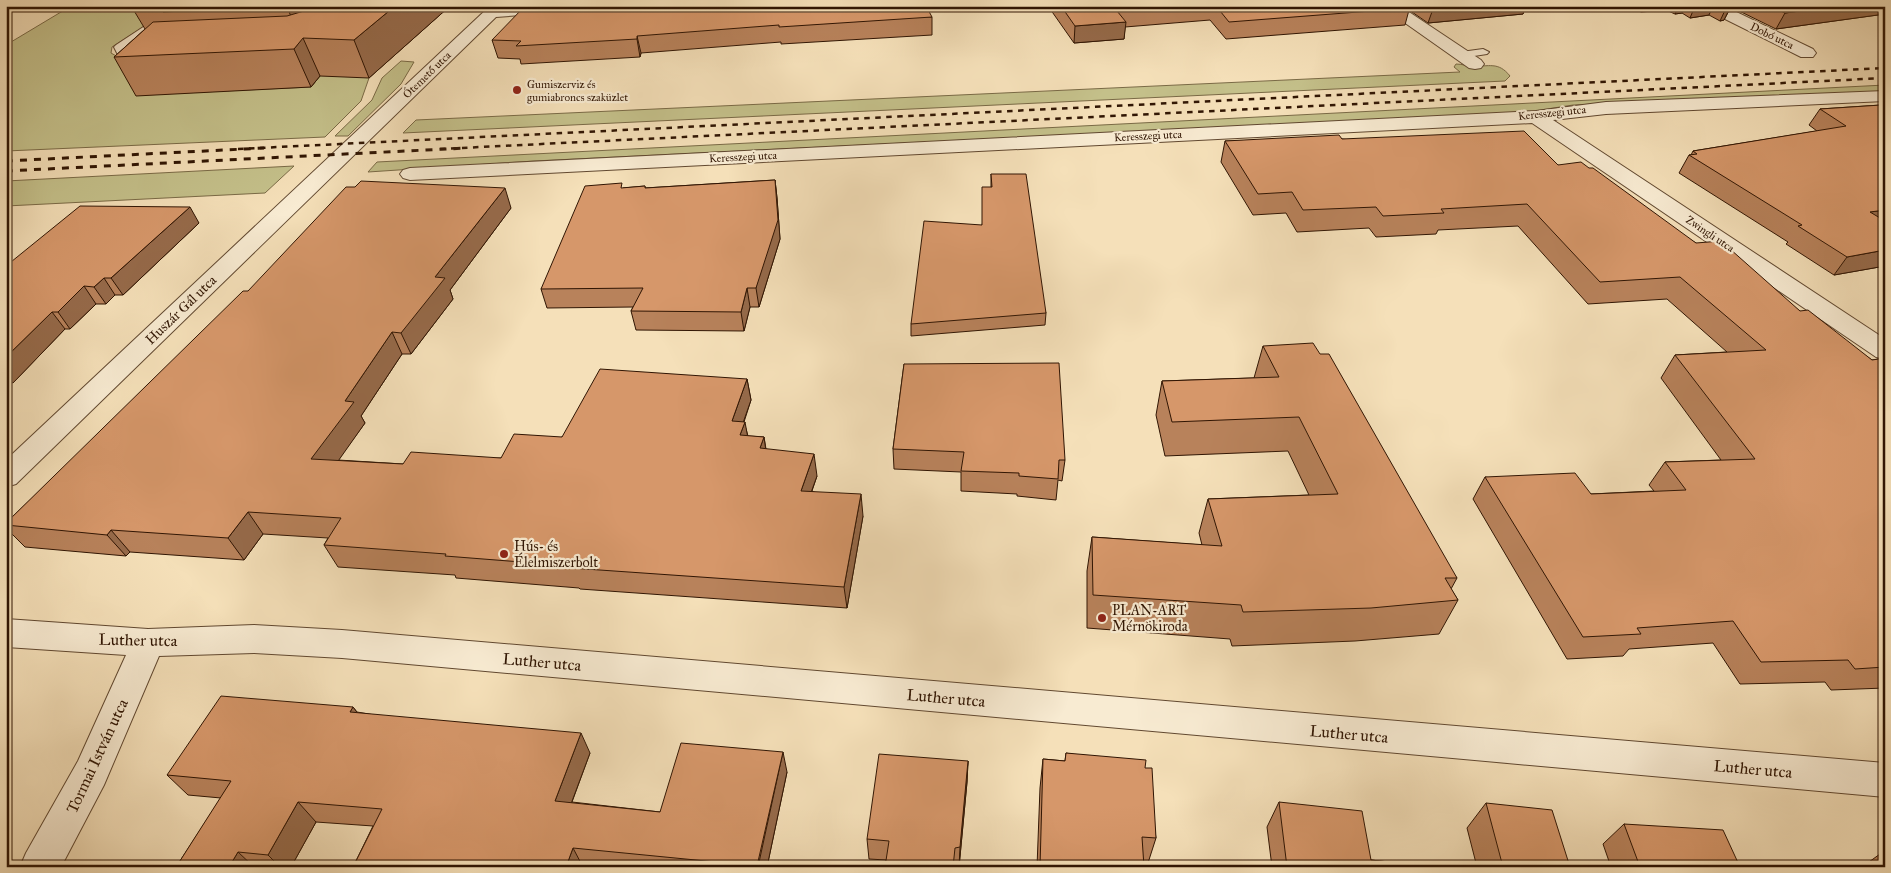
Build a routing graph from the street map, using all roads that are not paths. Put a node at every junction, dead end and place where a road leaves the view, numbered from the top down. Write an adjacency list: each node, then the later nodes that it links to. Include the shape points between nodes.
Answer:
1 (203, 6): 7 (lane, via 164,18 120,47 127,55)
2 (574, 6): 5 (street)
3 (1389, 6): 8 (street)
4 (1711, 6): 6 (street, Dobó utca)
5 (495, 9): 13 (street, Ótemető utca)
6 (1807, 53)
7 (155, 55)
8 (1473, 57)
9 (1885, 96): 10 (street, Keresszegi utca)
10 (1863, 97): 11 (street); 12 (street, Keresszegi utca, via 1606,108)
11 (1885, 108)
12 (1536, 117): 14 (street, Keresszegi utca); 15 (street, Zwingli utca)
13 (356, 144): 16 (street, Huszár Gál utca)
14 (410, 174)
15 (1885, 351)
16 (6, 477)
17 (6, 633): 18 (street, Luther utca)
18 (148, 643): 19 (street, Luther utca, via 254,639 342,644); 20 (street, Tormai István utca, via 91,773)
19 (1885, 780)
20 (40, 867)

